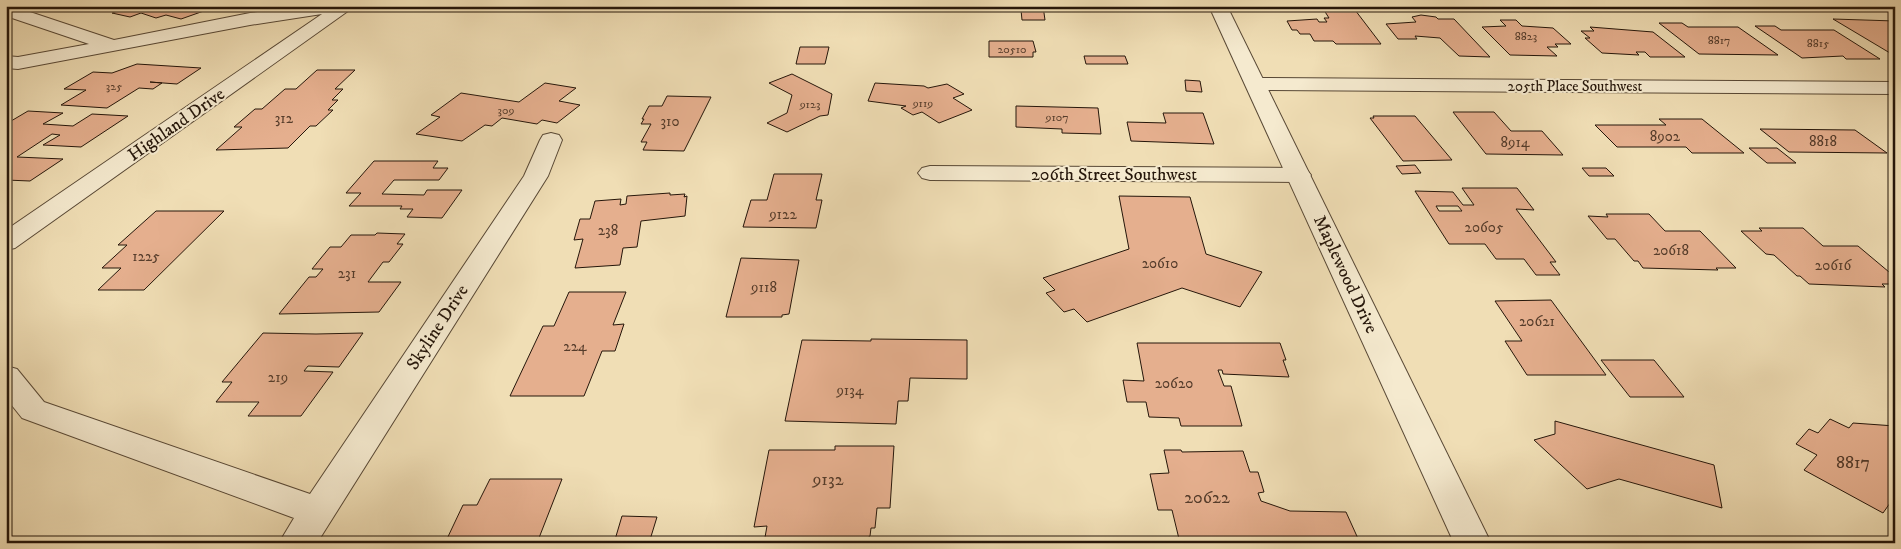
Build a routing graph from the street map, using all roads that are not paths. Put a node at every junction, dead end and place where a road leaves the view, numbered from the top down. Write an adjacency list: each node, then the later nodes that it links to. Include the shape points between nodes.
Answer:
1 (36, 6): 5 (street)
2 (339, 6): 6 (street, via 250,19)
3 (346, 6): 13 (street, Highland Drive)
4 (1218, 6): 8 (street, Maplewood Drive)
5 (11, 14): 6 (street)
6 (114, 46): 7 (street)
7 (6, 62)
8 (1256, 84): 9 (street, 205th Place Southwest); 12 (street, Maplewood Drive)
9 (1895, 88)
10 (551, 140): 15 (street, Skyline Drive, via 536,176)
11 (930, 172): 12 (street, 206th Street Southwest)
12 (1299, 175): 17 (street, Maplewood Drive)
13 (6, 242)
14 (6, 376): 15 (street, via 34,410)
15 (316, 510): 16 (street, Skyline Drive)
16 (297, 543)
17 (1473, 543)

